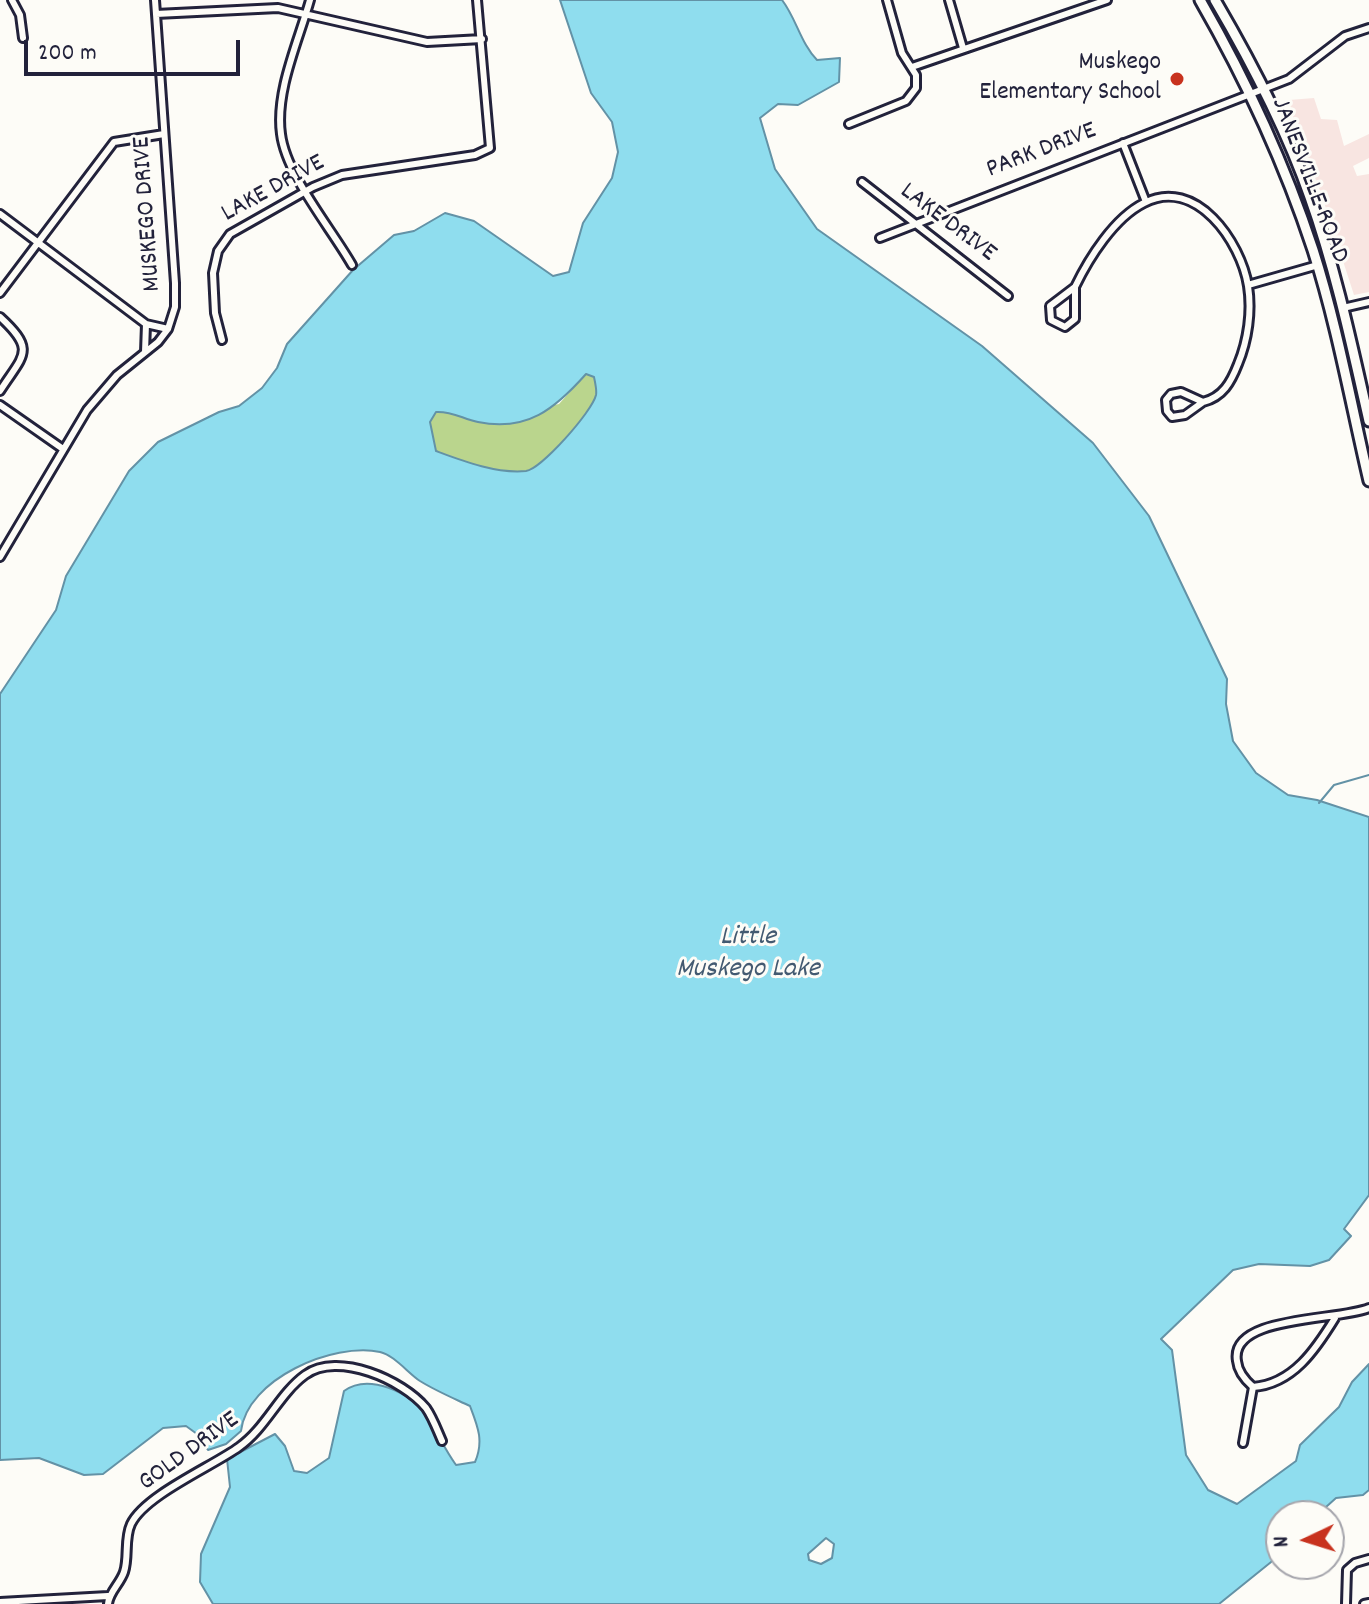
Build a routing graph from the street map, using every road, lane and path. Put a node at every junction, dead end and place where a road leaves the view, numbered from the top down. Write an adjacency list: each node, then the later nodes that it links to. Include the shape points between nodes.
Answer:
1 (12, 0): 13 (street)
2 (155, 0): 11 (street, MUSKEGO DRIVE)
3 (310, 0): 10 (street)
4 (477, 0): 14 (street)
5 (887, 0): 16 (street, via 896,39)
6 (949, 0): 15 (street)
7 (1107, 0): 15 (street)
8 (1200, 0): 18 (main road, JANESVILLE ROAD)
9 (1215, 0): 17 (main road, JANESVILLE ROAD)
10 (307, 13): 11 (street, via 259,7); 14 (street, via 427,42); 23 (street, via 280,122 283,143)
11 (156, 14): 20 (street, MUSKEGO DRIVE)
12 (1369, 28): 17 (street, PARK DRIVE, via 1345,36 1303,72)
13 (23, 38)
14 (482, 39): 23 (street, LAKE DRIVE, via 490,148 475,155 353,172)
15 (963, 48): 16 (street)
16 (912, 67): 19 (street, via 917,82 910,98)
17 (1264, 89): 18 (street, PARK DRIVE); 28 (main road, JANESVILLE ROAD)
18 (1251, 94): 21 (street, PARK DRIVE); 31 (main road, JANESVILLE ROAD)
19 (849, 124)
20 (164, 134): 29 (street, via 114,142); 41 (street, MUSKEGO DRIVE, via 175,296)
21 (1123, 143): 24 (street); 26 (street, PARK DRIVE)
22 (862, 182): 26 (street, LAKE DRIVE)
23 (307, 191): 30 (street); 43 (street, LAKE DRIVE, via 250,220 218,251 213,293)
24 (1146, 202): 32 (street, via 1173,198 1204,209 1232,244); 33 (street, via 1101,246)
25 (0, 214): 29 (street)
26 (917, 226): 27 (street, PARK DRIVE); 36 (street, LAKE DRIVE)
27 (880, 238)
28 (1324, 240): 31 (main road); 34 (main road, JANESVILLE ROAD)
29 (38, 243): 35 (street); 40 (street)
30 (352, 265)
31 (1318, 268): 32 (street); 34 (main road, via 1327,269); 38 (main road, via 1332,299); 42 (main road, JANESVILLE ROAD)
32 (1248, 285): 46 (street, via 1242,356 1227,386)
33 (1075, 287): 33 (street, via 1050,306 1049,317 1058,326 1075,319)
34 (1339, 291): 38 (main road, JANESVILLE ROAD)
35 (0, 293)
36 (1008, 296)
37 (1369, 302): 38 (street)
38 (1343, 308): 42 (main road); 49 (main road, JANESVILLE ROAD)
39 (0, 317): 45 (street, via 19,334 24,351)
40 (146, 324): 41 (street); 44 (street)
41 (168, 329): 44 (street, MUSKEGO DRIVE)
42 (1335, 332): 48 (main road, JANESVILLE ROAD)
43 (222, 340)
44 (145, 352): 50 (street, MUSKEGO DRIVE, via 100,392)
45 (0, 391)
46 (1203, 402): 46 (street, via 1176,392 1166,400 1167,411 1178,417)
47 (0, 405): 50 (street)
48 (1354, 415): 49 (main road); 51 (main road, JANESVILLE ROAD)
49 (1368, 416)
50 (63, 449): 52 (street, MUSKEGO DRIVE)
51 (1369, 479)
52 (0, 557)
53 (1369, 1308): 54 (street)
54 (1335, 1318): 55 (street, via 1299,1366 1276,1381); 55 (street, via 1275,1325 1246,1335 1236,1358)
55 (1253, 1387): 57 (street)
56 (442, 1441): 59 (street, GOLD DRIVE, via 427,1410 410,1394 363,1371 312,1371 245,1443 172,1485 135,1519 124,1572)
57 (1243, 1443)
58 (1369, 1559): 61 (street, via 1347,1570)
59 (108, 1600): 60 (street, GOLD DRIVE)
60 (0, 1602)
61 (1346, 1604)

